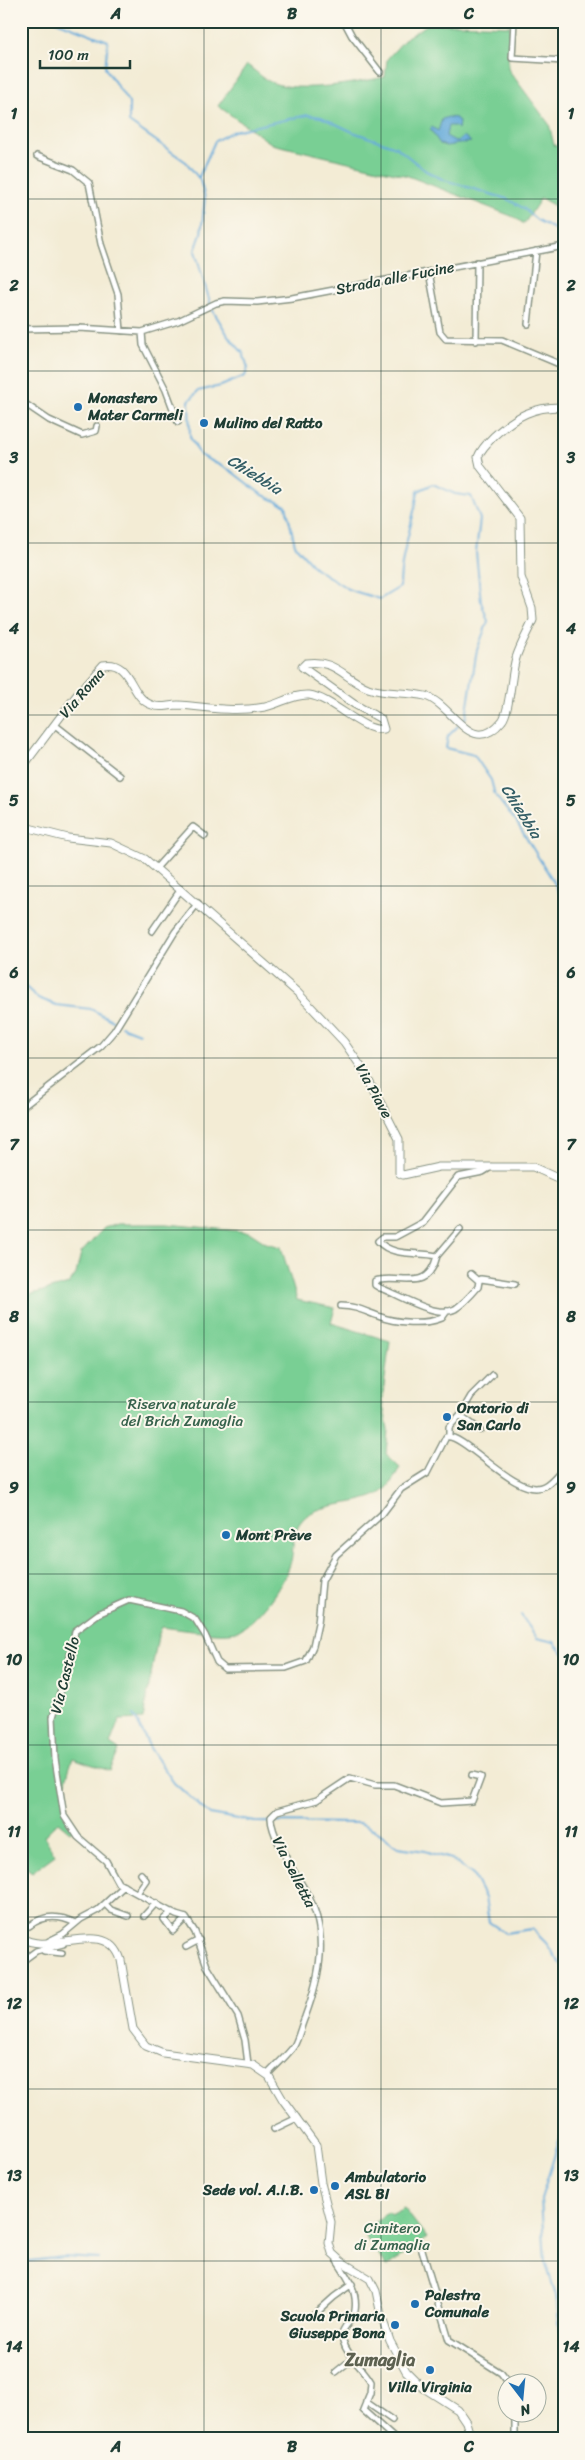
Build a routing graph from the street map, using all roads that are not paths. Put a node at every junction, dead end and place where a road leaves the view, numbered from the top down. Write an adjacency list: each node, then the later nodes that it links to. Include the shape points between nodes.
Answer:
1 (344, 21): 4 (street)
2 (514, 21): 3 (street, via 512,58)
3 (564, 61)
4 (380, 72)
5 (38, 156): 12 (street, via 73,170 89,183 101,244 118,294)
6 (564, 246): 7 (street, Strada alle Fucine)
7 (536, 251): 8 (street, Strada alle Fucine); 10 (street)
8 (477, 262): 9 (street, Strada alle Fucine); 14 (street)
9 (429, 272): 13 (street, Strada alle Fucine, via 292,298 225,301); 14 (street, via 443,336 446,339)
10 (528, 324)
11 (21, 328): 12 (street, Strada alle Fucine)
12 (121, 331): 13 (street, Strada alle Fucine)
13 (142, 332): 18 (street, via 143,345)
14 (476, 341): 15 (street, via 508,341)
15 (564, 366)
16 (21, 401): 19 (street, via 49,420 82,435 96,431)
17 (564, 408): 20 (street, Via Roma, via 534,409 520,414 491,440 478,457 480,466 520,518 521,577 534,613 534,620 516,659 504,720 495,729 484,735 468,731 437,702 425,696 387,693 367,687 328,663 316,662 302,667 354,704 376,715 384,729 372,729 340,708 309,695 266,707 224,711 188,706 160,708 143,701 122,668 110,664 93,676)
18 (178, 422)
19 (97, 426)
20 (54, 725): 21 (street, Via Roma); 22 (street)
21 (21, 769)
22 (120, 776)
23 (21, 826): 25 (street, Via Piave, via 68,838 111,843 130,850)
24 (205, 836): 25 (street, via 193,828)
25 (157, 867): 26 (street, Via Piave)
26 (181, 889): 27 (street, Via Piave); 28 (street)
27 (198, 904): 29 (street, via 174,932 114,1031 101,1046); 30 (street, Via Piave, via 298,993 354,1054 399,1139 399,1173 403,1175 439,1167)
28 (152, 931)
29 (21, 1108)
30 (491, 1167): 31 (street, Via Piave, via 533,1167); 33 (street, via 458,1177 423,1222 395,1237 383,1237 378,1241 407,1254)
31 (564, 1181)
32 (460, 1229): 33 (street)
33 (437, 1256): 38 (street, via 426,1276 396,1281 382,1279 375,1281 375,1285 422,1306)
34 (471, 1274): 35 (street)
35 (479, 1281): 36 (street); 38 (street, via 478,1287 455,1309)
36 (515, 1284)
37 (341, 1306): 38 (street, via 359,1308 387,1319 421,1324 442,1318)
38 (447, 1311)
39 (492, 1375): 40 (street, Via Castello, via 471,1396)
40 (460, 1415): 41 (street); 42 (street, Via Castello, via 448,1427)
41 (480, 1430)
42 (449, 1436): 43 (street, via 515,1481 533,1488 544,1487); 46 (street, Via Castello, via 428,1472 401,1489 382,1514 336,1555 322,1581 318,1623 306,1660 286,1668 225,1668 217,1662 195,1619 181,1611 128,1600 98,1614 75,1631 53,1717 55,1759 64,1816 78,1837 106,1861 114,1878)
43 (564, 1467)
44 (472, 1775): 65 (street, Via Selletta, via 481,1778 472,1801 441,1803 394,1785 374,1785 350,1778 317,1800 277,1811 271,1822 287,1861 311,1901 320,1939 321,1960 315,1988 294,2046)
45 (141, 1874): 47 (street, via 146,1880)
46 (124, 1886): 47 (street); 49 (street)
47 (137, 1893): 48 (street)
48 (156, 1903): 50 (street); 52 (street)
49 (106, 1905): 51 (street); 54 (street)
50 (172, 1912): 53 (street); 53 (street, via 164,1919 173,1931)
51 (128, 1916)
52 (144, 1916)
53 (186, 1918): 58 (street)
54 (75, 1923): 55 (street, via 64,1917 41,1917); 59 (street, via 63,1934)
55 (29, 1926)
56 (21, 1937): 59 (street, via 30,1943)
57 (72, 1940): 59 (street); 61 (street); 64 (street, via 95,1939 118,1950 133,2029 146,2046 163,2053)
58 (199, 1940): 60 (street); 64 (street, via 207,1966 238,2016)
59 (44, 1943)
60 (186, 1947)
61 (36, 1950): 62 (street); 63 (street)
62 (62, 1953)
63 (21, 1962)
64 (248, 2064): 65 (street)
65 (268, 2074): 66 (street)
66 (297, 2118): 67 (street); 69 (street, via 316,2145 331,2222 329,2243)
67 (274, 2129)
68 (420, 2243): 74 (street, via 449,2340)
69 (335, 2256): 70 (street); 79 (street, via 370,2280 376,2290 390,2341 406,2371 422,2387 458,2410)
70 (352, 2284): 71 (street); 72 (street, via 355,2310 342,2336)
71 (314, 2315)
72 (352, 2359): 73 (street); 75 (street, via 371,2382)
73 (336, 2372)
74 (499, 2372)
75 (366, 2402): 76 (street); 78 (street, via 364,2410)
76 (392, 2420)
77 (515, 2422): 80 (street)
78 (395, 2439)
79 (471, 2439)
80 (515, 2439)

